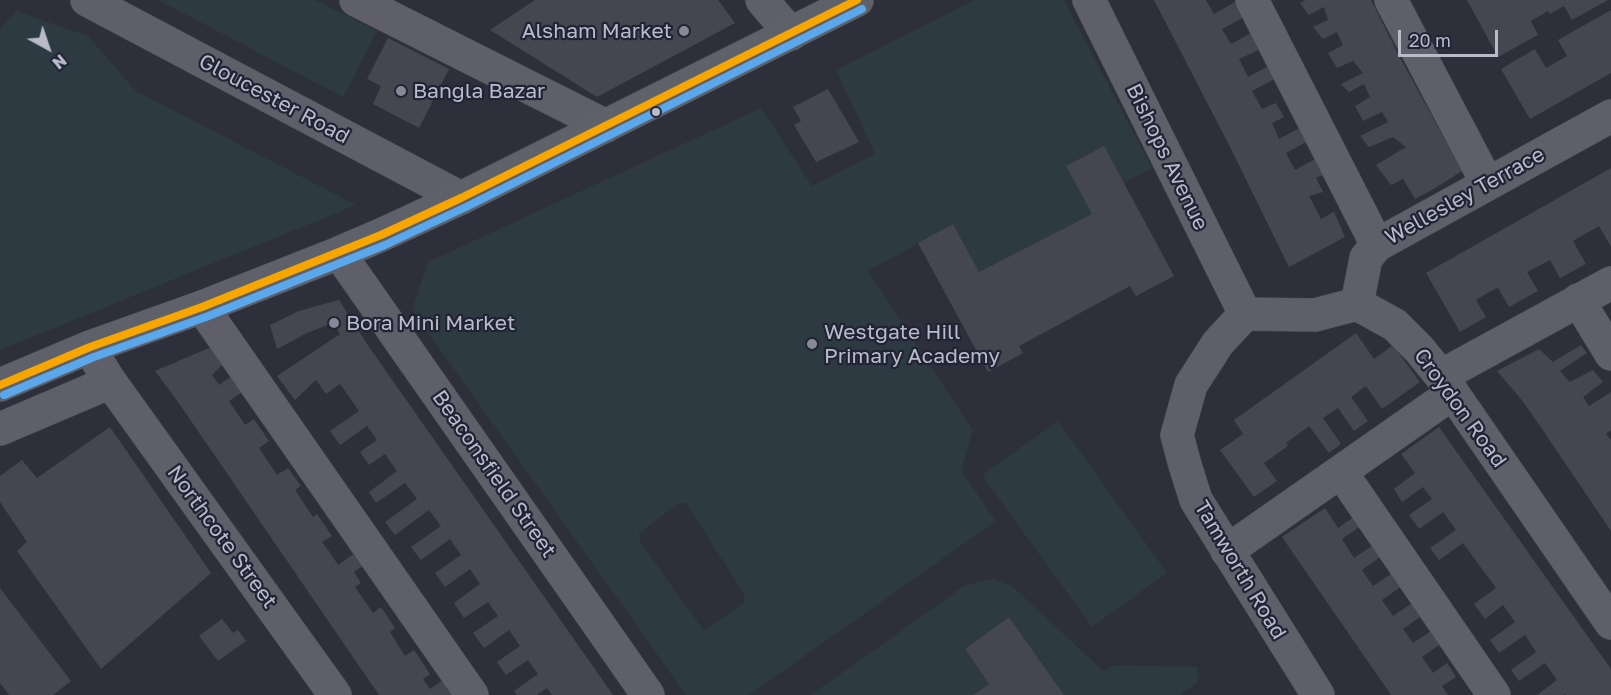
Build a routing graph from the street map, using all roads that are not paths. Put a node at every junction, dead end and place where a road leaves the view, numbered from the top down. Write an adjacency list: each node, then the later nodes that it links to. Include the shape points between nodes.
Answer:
1 (87, 0): 12 (street, Gloucester Road)
2 (356, 0): 10 (street)
3 (762, 0): 8 (street)
4 (857, 0): 8 (main road)
5 (1089, 0): 19 (street, Bishops Avenue)
6 (1252, 0): 13 (street)
7 (1390, 0): 11 (street)
8 (791, 34): 10 (main road)
9 (1611, 116): 11 (street, Wellesley Terrace)
10 (606, 126): 12 (main road)
11 (1487, 183): 13 (street, Wellesley Terrace)
12 (461, 198): 14 (main road)
13 (1377, 244): 17 (street, Wellesley Terrace, via 1366,258)
14 (339, 254): 18 (main road); 31 (street, Beaconsfield Street)
15 (1611, 282): 16 (street)
16 (1578, 300): 21 (street); 24 (street)
17 (1357, 304): 19 (street, via 1315,315); 24 (street, Croydon Road, via 1395,325)
18 (202, 307): 20 (main road); 30 (street)
19 (1245, 314): 27 (street, Tamworth Road, via 1218,343 1191,385 1177,435 1196,500)
20 (90, 347): 22 (street, Northcote Street); 23 (main road)
21 (1611, 354)
22 (109, 380): 25 (street); 29 (street, Northcote Street)
23 (0, 385)
24 (1447, 385): 26 (street); 28 (street, Croydon Road)
25 (0, 429)
26 (1341, 472): 27 (street); 33 (street)
27 (1227, 551): 32 (street, Tamworth Road)
28 (1611, 622)
29 (334, 695)
30 (472, 695)
31 (648, 695)
32 (1318, 695)
33 (1494, 695)

